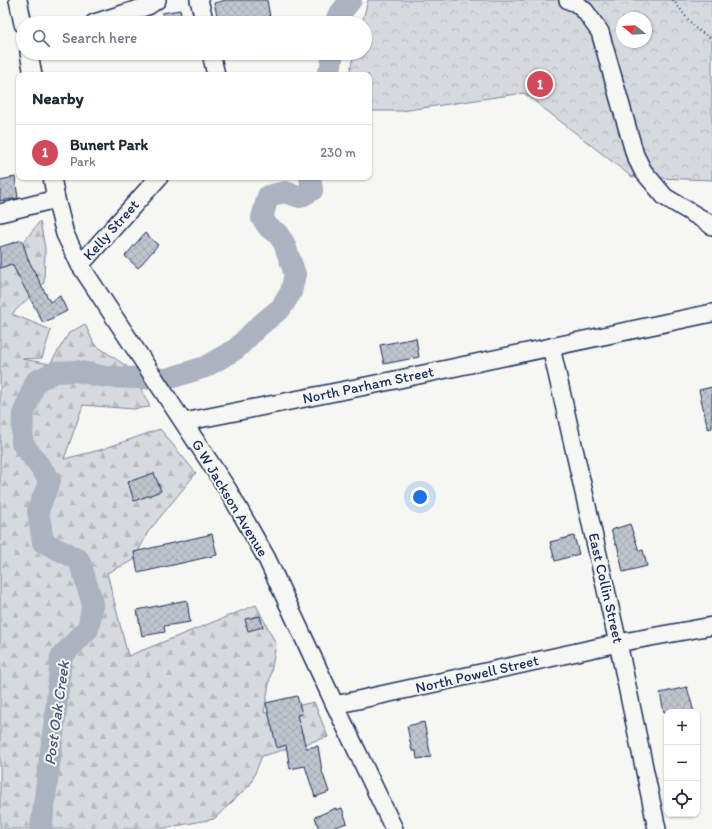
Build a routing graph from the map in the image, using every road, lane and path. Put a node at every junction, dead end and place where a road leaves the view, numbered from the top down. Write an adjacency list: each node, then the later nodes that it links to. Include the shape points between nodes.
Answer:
1 (18, 0): 6 (street)
2 (157, 0): 7 (street, via 148,6)
3 (199, 0): 8 (street)
4 (568, 0): 18 (street, via 576,3 584,11 600,32 635,155 643,171 665,197)
5 (673, 0): 9 (path, via 695,28)
6 (21, 16)
7 (116, 16)
8 (203, 16)
9 (712, 39)
10 (30, 60): 12 (street)
11 (213, 60): 13 (street)
12 (32, 72)
13 (215, 72)
14 (53, 180): 16 (street, G W Jackson Avenue)
15 (156, 180): 19 (street, Kelly Street)
16 (56, 199): 17 (street); 19 (street, G W Jackson Avenue, via 65,234)
17 (0, 213)
18 (712, 226)
19 (80, 265): 22 (street, G W Jackson Avenue)
20 (712, 313): 21 (street, North Parham Street)
21 (551, 347): 22 (street, North Parham Street); 24 (street, East Collin Street)
22 (182, 420): 25 (street, G W Jackson Avenue, via 228,490 267,559)
23 (712, 626): 24 (street, North Powell Street)
24 (618, 642): 25 (street, North Powell Street); 27 (street, East Collin Street)
25 (335, 705): 26 (street, G W Jackson Avenue)
26 (394, 829)
27 (657, 829)

